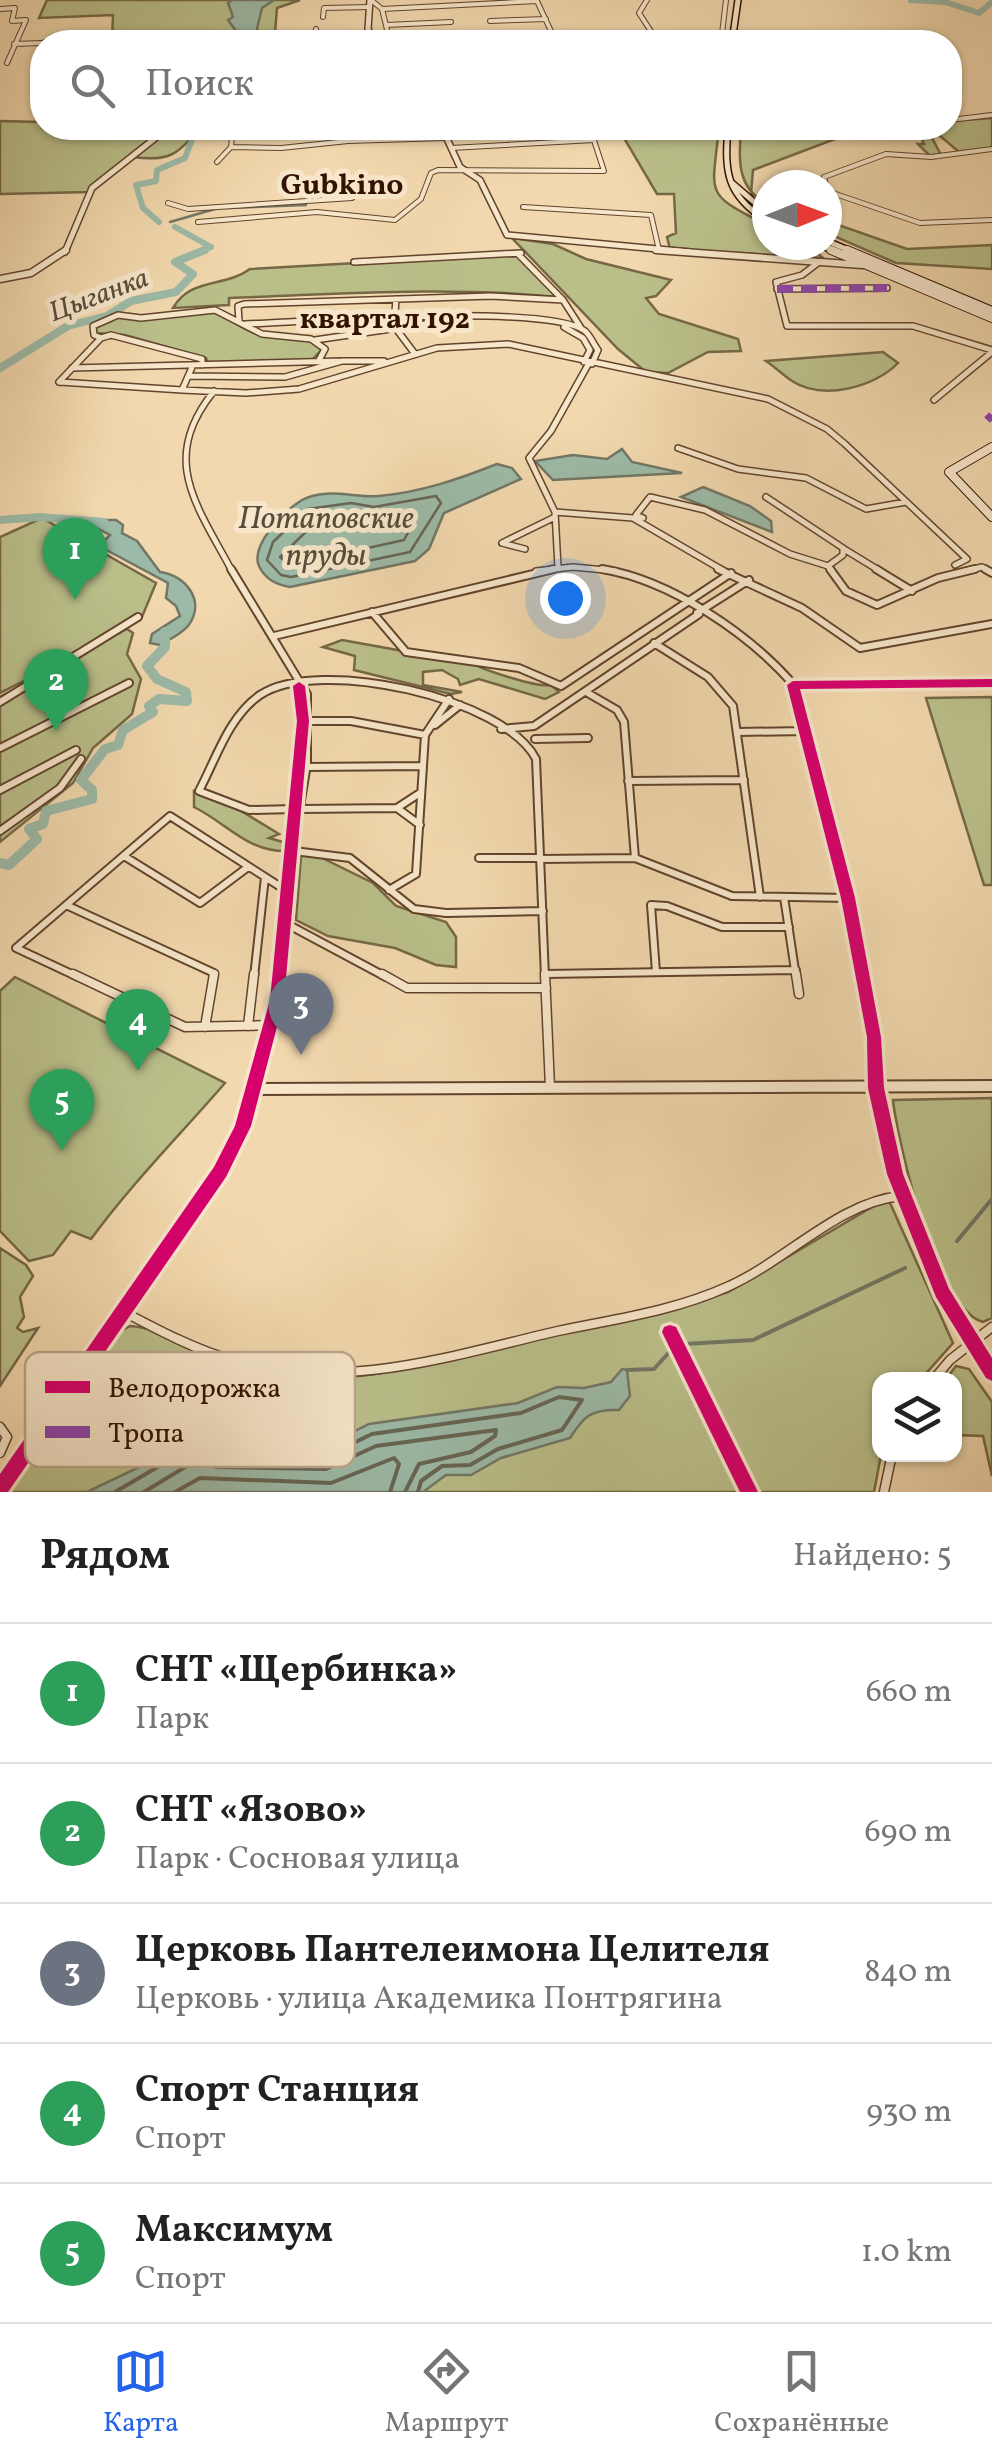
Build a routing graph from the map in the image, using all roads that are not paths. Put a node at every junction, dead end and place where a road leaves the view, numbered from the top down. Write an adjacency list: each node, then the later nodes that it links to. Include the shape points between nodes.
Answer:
1 (452, 0): 2 (street)
2 (480, 0)
3 (647, 0): 18 (street, via 640,13)
4 (726, 0): 19 (street)
5 (738, 0): 20 (main road)
6 (537, 1): 9 (street); 11 (street)
7 (370, 2): 9 (street); 10 (street, via 324,8); 15 (street)
8 (0, 9): 22 (street, via 15,8 12,20 26,20)
9 (382, 9): 14 (street)
10 (323, 17)
11 (546, 19): 12 (street); 17 (street)
12 (490, 21)
13 (452, 22): 14 (street)
14 (386, 25): 16 (street)
15 (368, 30)
16 (387, 30)
17 (551, 30)
18 (651, 30)
19 (722, 30)
20 (734, 30)
21 (30, 43): 22 (street)
22 (14, 44): 23 (street)
23 (7, 63)
24 (992, 116): 25 (street)
25 (962, 119)
26 (153, 140): 58 (street, via 92,188 64,254)
27 (232, 140): 33 (street)
28 (311, 140): 29 (street)
29 (348, 140): 33 (street)
30 (447, 140): 34 (street)
31 (595, 140): 34 (street); 41 (street, via 604,171)
32 (727, 140): 36 (main road)
33 (231, 146): 37 (street)
34 (451, 148): 38 (street)
35 (992, 152): 40 (street, via 879,155)
36 (726, 160): 46 (main road, via 730,191)
37 (217, 162)
38 (460, 167): 39 (street); 41 (street)
39 (451, 170): 41 (street); 48 (street, via 431,173 421,198 395,220)
40 (842, 170)
41 (468, 171): 51 (street, via 478,176)
42 (842, 194): 49 (street, via 920,223)
43 (352, 198): 45 (street)
44 (168, 202): 45 (street, via 188,208)
45 (303, 202): 48 (street)
46 (752, 206)
47 (523, 207): 53 (street, via 651,215)
48 (307, 212): 50 (street)
49 (992, 220)
50 (198, 222)
51 (507, 234): 53 (street); 54 (street)
52 (842, 248): 63 (main road)
53 (660, 250): 56 (street)
54 (517, 253): 57 (street); 62 (street)
55 (844, 260): 56 (street); 63 (main road)
56 (819, 261): 60 (street, via 800,276 777,280)
57 (354, 262)
58 (0, 280)
59 (886, 288): 60 (street)
60 (777, 289): 70 (street, via 787,326 913,326)
61 (396, 299): 62 (street); 64 (street); 65 (street, via 244,304 238,306)
62 (563, 300): 67 (street)
63 (992, 315)
64 (392, 320): 65 (street); 66 (street); 67 (street, via 504,315)
65 (242, 322): 68 (street, via 215,310 118,315 93,326); 69 (street, via 262,334)
66 (396, 329): 69 (street); 71 (street); 74 (street, via 487,319 556,325 584,338)
67 (582, 329): 74 (street, via 598,350)
68 (101, 338): 77 (street, via 126,336 202,358); 78 (street)
69 (315, 340): 72 (street, via 325,349)
70 (992, 351): 82 (street)
71 (415, 354): 74 (street, via 508,344); 75 (street)
72 (318, 362): 73 (street); 77 (street)
73 (342, 362): 75 (street); 79 (street, via 285,377)
74 (589, 363): 86 (street, via 768,398 827,429); 87 (street, via 529,458)
75 (370, 364): 81 (street, via 298,389)
76 (194, 365): 77 (street); 78 (street); 79 (street)
77 (202, 365)
78 (72, 368): 80 (street, via 59,382)
79 (189, 376): 80 (street)
80 (182, 390): 81 (street)
81 (214, 392): 104 (street, via 187,433 187,475)
82 (934, 400)
83 (992, 446): 88 (main road, via 949,474)
84 (678, 448): 86 (street, via 738,469 806,478 866,509)
85 (766, 497): 90 (street)
86 (906, 502): 92 (street, via 966,559)
87 (555, 515): 91 (street, via 502,544); 94 (street); 95 (street, via 634,518)
88 (992, 517)
89 (648, 520): 93 (street, via 636,515 650,497 675,498)
90 (843, 548): 93 (street); 98 (street)
91 (524, 549)
92 (955, 565)
93 (828, 566): 98 (street, via 846,591 877,605)
94 (558, 567): 99 (street, via 629,575); 100 (street)
95 (732, 573): 97 (street); 99 (street)
96 (992, 573): 98 (street, via 982,567)
97 (749, 580): 101 (street); 103 (street, via 860,648)
98 (915, 590)
99 (682, 604): 100 (street, via 561,686 520,668 406,652); 101 (street)
100 (372, 612): 104 (street)
101 (698, 613): 105 (street); 109 (street, via 765,654)
102 (138, 617): 112 (street)
103 (992, 624)
104 (274, 636): 108 (street)
105 (654, 644): 110 (street); 119 (street, via 726,694)
106 (129, 683): 122 (street)
107 (992, 683): 109 (street)
108 (298, 684): 111 (street, via 345,676); 114 (street, via 308,695); 133 (street); 133 (street, via 262,694 246,707 199,792 249,810)
109 (794, 685): 117 (street)
110 (586, 692): 115 (street); 129 (street, via 622,717)
111 (449, 699): 113 (street); 118 (street)
112 (0, 702)
113 (460, 706): 116 (street); 118 (street)
114 (308, 720): 118 (street); 126 (street)
115 (534, 726): 116 (street); 120 (street)
116 (500, 729): 125 (street)
117 (806, 731): 119 (street); 147 (street)
118 (428, 732): 127 (street)
119 (738, 732): 128 (street)
120 (534, 738): 121 (street); 125 (street)
121 (588, 738)
122 (0, 748)
123 (76, 750): 130 (street)
124 (81, 759): 135 (street, via 60,788)
125 (536, 760): 139 (street)
126 (304, 766): 127 (street); 133 (street)
127 (422, 766): 131 (street)
128 (744, 780): 129 (street); 145 (street)
129 (628, 781): 140 (street)
130 (0, 790)
131 (421, 792): 132 (street); 134 (street)
132 (397, 808): 133 (street); 134 (street)
133 (298, 809): 136 (street)
134 (420, 825): 143 (street, via 416,874)
135 (0, 832)
136 (294, 851): 143 (street, via 350,858); 144 (street)
137 (124, 856): 141 (street, via 200,903); 141 (street, via 170,816); 148 (street)
138 (479, 858): 139 (street)
139 (540, 858): 140 (street); 149 (street)
140 (635, 858): 145 (street, via 716,891)
141 (248, 866): 142 (street)
142 (264, 877): 144 (street); 158 (street)
143 (389, 890): 149 (street, via 414,909 433,912)
144 (290, 893): 150 (street)
145 (760, 897): 146 (street)
146 (784, 898): 147 (street); 151 (street)
147 (848, 898): 161 (street, via 874,1037)
148 (66, 905): 159 (street, via 214,973); 159 (street, via 16,948 178,1024)
149 (543, 911): 154 (street)
150 (287, 924): 155 (street, via 407,988); 157 (street)
151 (789, 927): 152 (street); 153 (street, via 722,927 651,905)
152 (796, 970): 153 (street); 156 (street)
153 (656, 972): 154 (street)
154 (546, 974): 155 (street)
155 (546, 988): 163 (street)
156 (800, 994)
157 (273, 1025): 158 (street); 162 (street)
158 (248, 1026): 159 (street)
159 (205, 1027)
160 (992, 1086): 161 (street)
161 (876, 1088): 163 (street); 164 (street)
162 (256, 1089): 163 (street); 165 (street, via 220,1172)
163 (550, 1089)
164 (902, 1196): 167 (street); 171 (street, via 861,1207 725,1289)
165 (124, 1312): 168 (street); 169 (street)
166 (992, 1327): 167 (street)
167 (971, 1343): 170 (street); 172 (street)
168 (95, 1352)
169 (208, 1352)
170 (941, 1372)
171 (355, 1373)
172 (992, 1373)
173 (0, 1427): 175 (street, via 7,1441)
174 (25, 1451): 177 (street)
175 (0, 1453)
176 (890, 1462): 178 (street)
177 (2, 1483)
178 (884, 1492)

